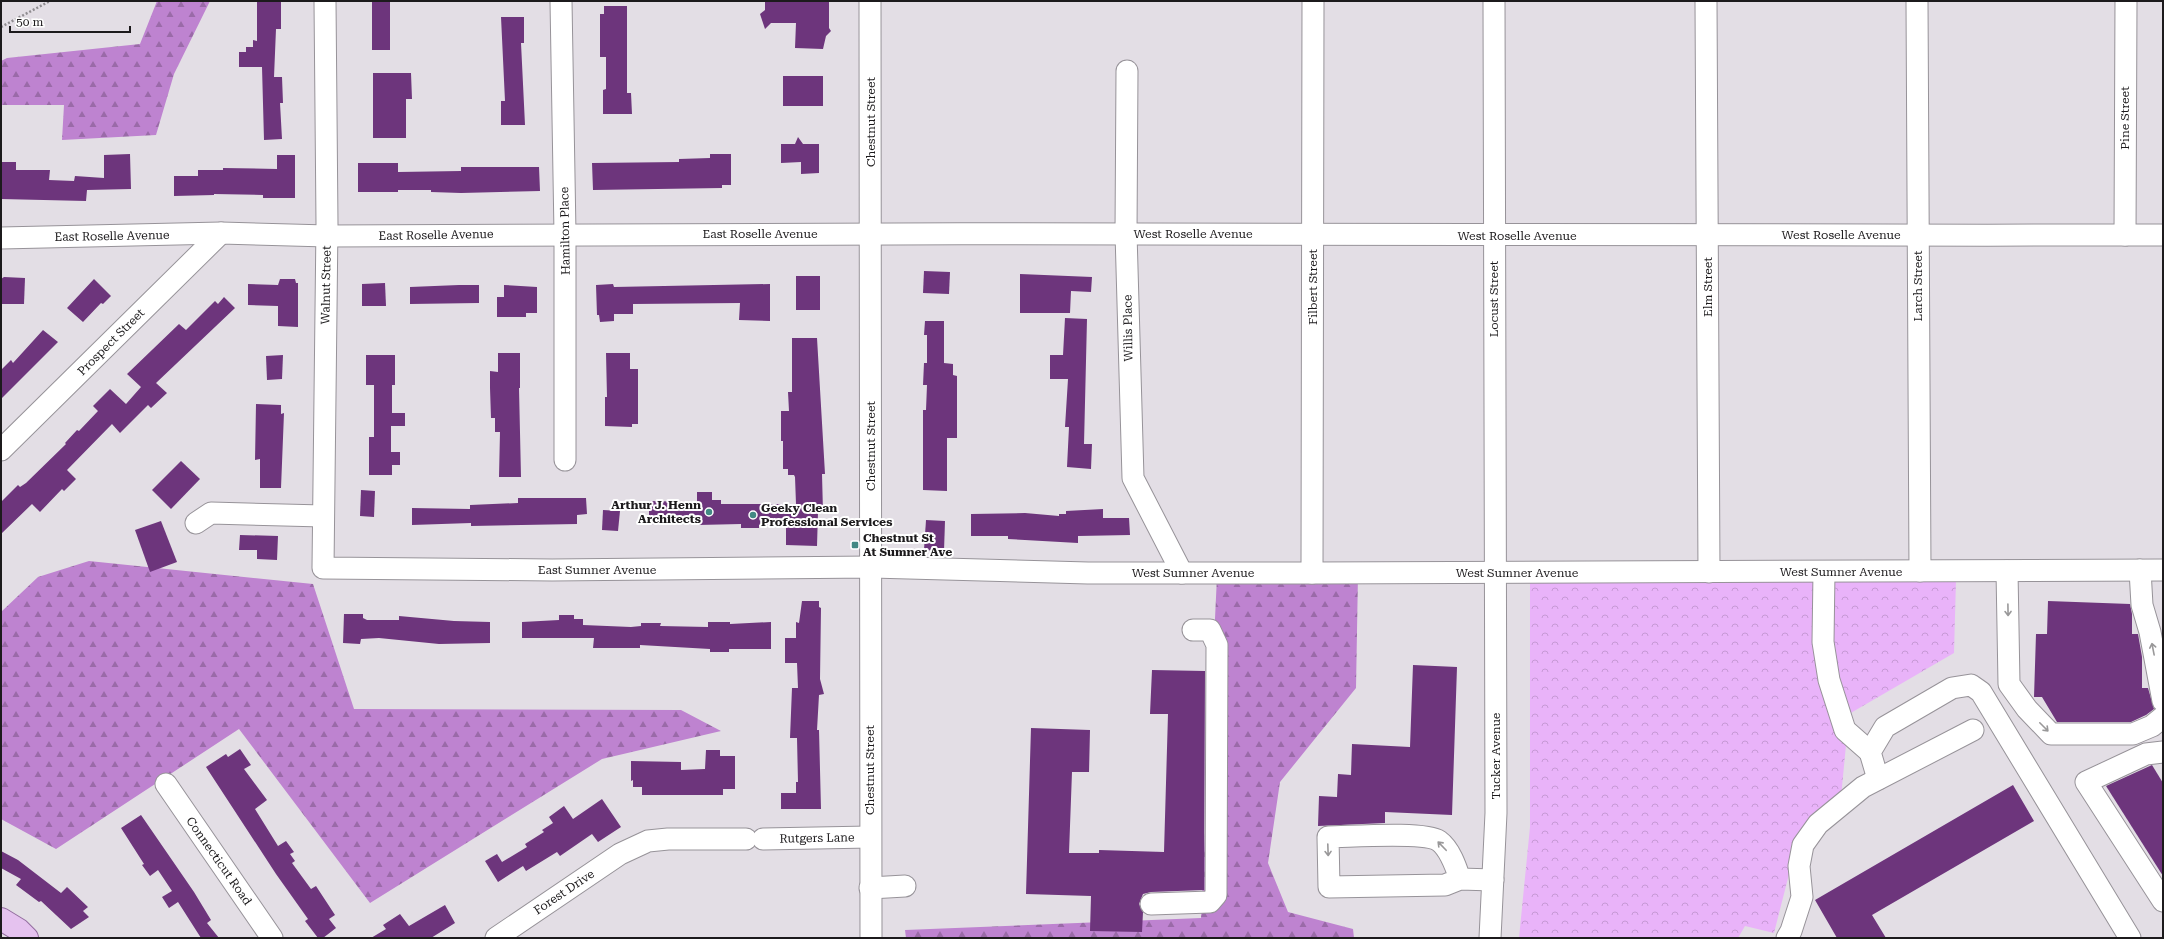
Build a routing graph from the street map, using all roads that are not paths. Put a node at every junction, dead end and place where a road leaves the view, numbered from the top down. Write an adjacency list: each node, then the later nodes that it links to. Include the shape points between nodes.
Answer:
1 (325, 1): 18 (street, Walnut Street)
2 (561, 1): 12 (street, Hamilton Place)
3 (870, 1): 13 (street, Chestnut Street)
4 (1313, 1): 14 (street, Filbert Street)
5 (1494, 1): 19 (street, Locust Street)
6 (1706, 1): 20 (street, Elm Street)
7 (1916, 1): 15 (street, Larch Street)
8 (2126, 1): 16 (street, Pine Street)
9 (1128, 71): 10 (street, Willis Place)
10 (1126, 233): 13 (street, West Roselle Avenue); 14 (street, West Roselle Avenue); 34 (street, Willis Place, via 1133,478)
11 (221, 234): 18 (street, East Roselle Avenue); 21 (street, East Roselle Avenue); 22 (street, Prospect Street)
12 (566, 234): 13 (street, East Roselle Avenue); 18 (street, East Roselle Avenue); 23 (street, Hamilton Place)
13 (871, 234): 26 (street, Chestnut Street)
14 (1313, 235): 19 (street, West Roselle Avenue); 35 (street, Filbert Street)
15 (1918, 235): 16 (street, West Roselle Avenue); 20 (street, West Roselle Avenue); 33 (street, Larch Street)
16 (2125, 235): 17 (street, West Roselle Avenue)
17 (2163, 235)
18 (327, 236): 24 (street, Walnut Street)
19 (1494, 236): 20 (street, West Roselle Avenue); 36 (street, Locust Street)
20 (1708, 236): 31 (street, Elm Street)
21 (1, 238)
22 (1, 450)
23 (566, 460)
24 (323, 516): 25 (street, via 211,513); 27 (street, Walnut Street)
25 (196, 523)
26 (872, 567): 27 (street, East Sumner Avenue, via 552,570); 34 (street, West Sumner Avenue); 45 (street, Chestnut Street)
27 (323, 568)
28 (2140, 570): 29 (street, West Sumner Avenue); 30 (street, West Sumner Avenue); 38 (street, one-way to 28, via 2150,632 2142,605)
29 (2163, 570)
30 (2008, 571): 33 (street, West Sumner Avenue); 39 (street, one-way to 39, via 2009,684 2027,709 2051,734 2133,734)
31 (1709, 572): 32 (street, West Sumner Avenue); 36 (street, West Sumner Avenue)
32 (1824, 572): 33 (street, West Sumner Avenue); 41 (street, via 1823,642 1829,680 1845,730)
33 (1920, 572)
34 (1182, 573): 35 (street, West Sumner Avenue)
35 (1312, 573): 36 (street, West Sumner Avenue)
36 (1495, 573): 48 (street, Tucker Avenue, via 1496,813)
37 (1193, 630): 52 (street, via 1210,630 1217,645 1216,895 1210,902)
38 (2163, 701)
39 (2163, 718)
40 (1973, 730): 43 (street)
41 (1870, 752): 43 (street); 60 (street, via 1885,727 1952,688 1972,685 1981,692)
42 (2163, 752): 51 (street, via 2146,754 2086,782)
43 (1878, 779): 59 (street, via 1863,787 1818,824 1803,844 1799,866 1802,897)
44 (166, 784): 55 (street, Connecticut Road)
45 (870, 837): 46 (street, Rutgers Lane); 50 (street, Chestnut Street)
46 (668, 838): 56 (street, Forest Drive, via 648,841 620,854)
47 (1460, 879): 47 (street, one-way to 47, via 1450,855 1439,841 1419,836 1328,837 1329,887 1445,885); 48 (street)
48 (1493, 880): 58 (street, Tucker Avenue)
49 (905, 886): 50 (street)
50 (870, 888): 57 (street, Chestnut Street)
51 (2163, 901)
52 (1151, 904)
53 (1, 920): 54 (main road, via 19,930)
54 (27, 938)
55 (272, 938)
56 (496, 938)
57 (871, 938)
58 (1490, 938)
59 (1787, 938)
60 (2130, 938)

